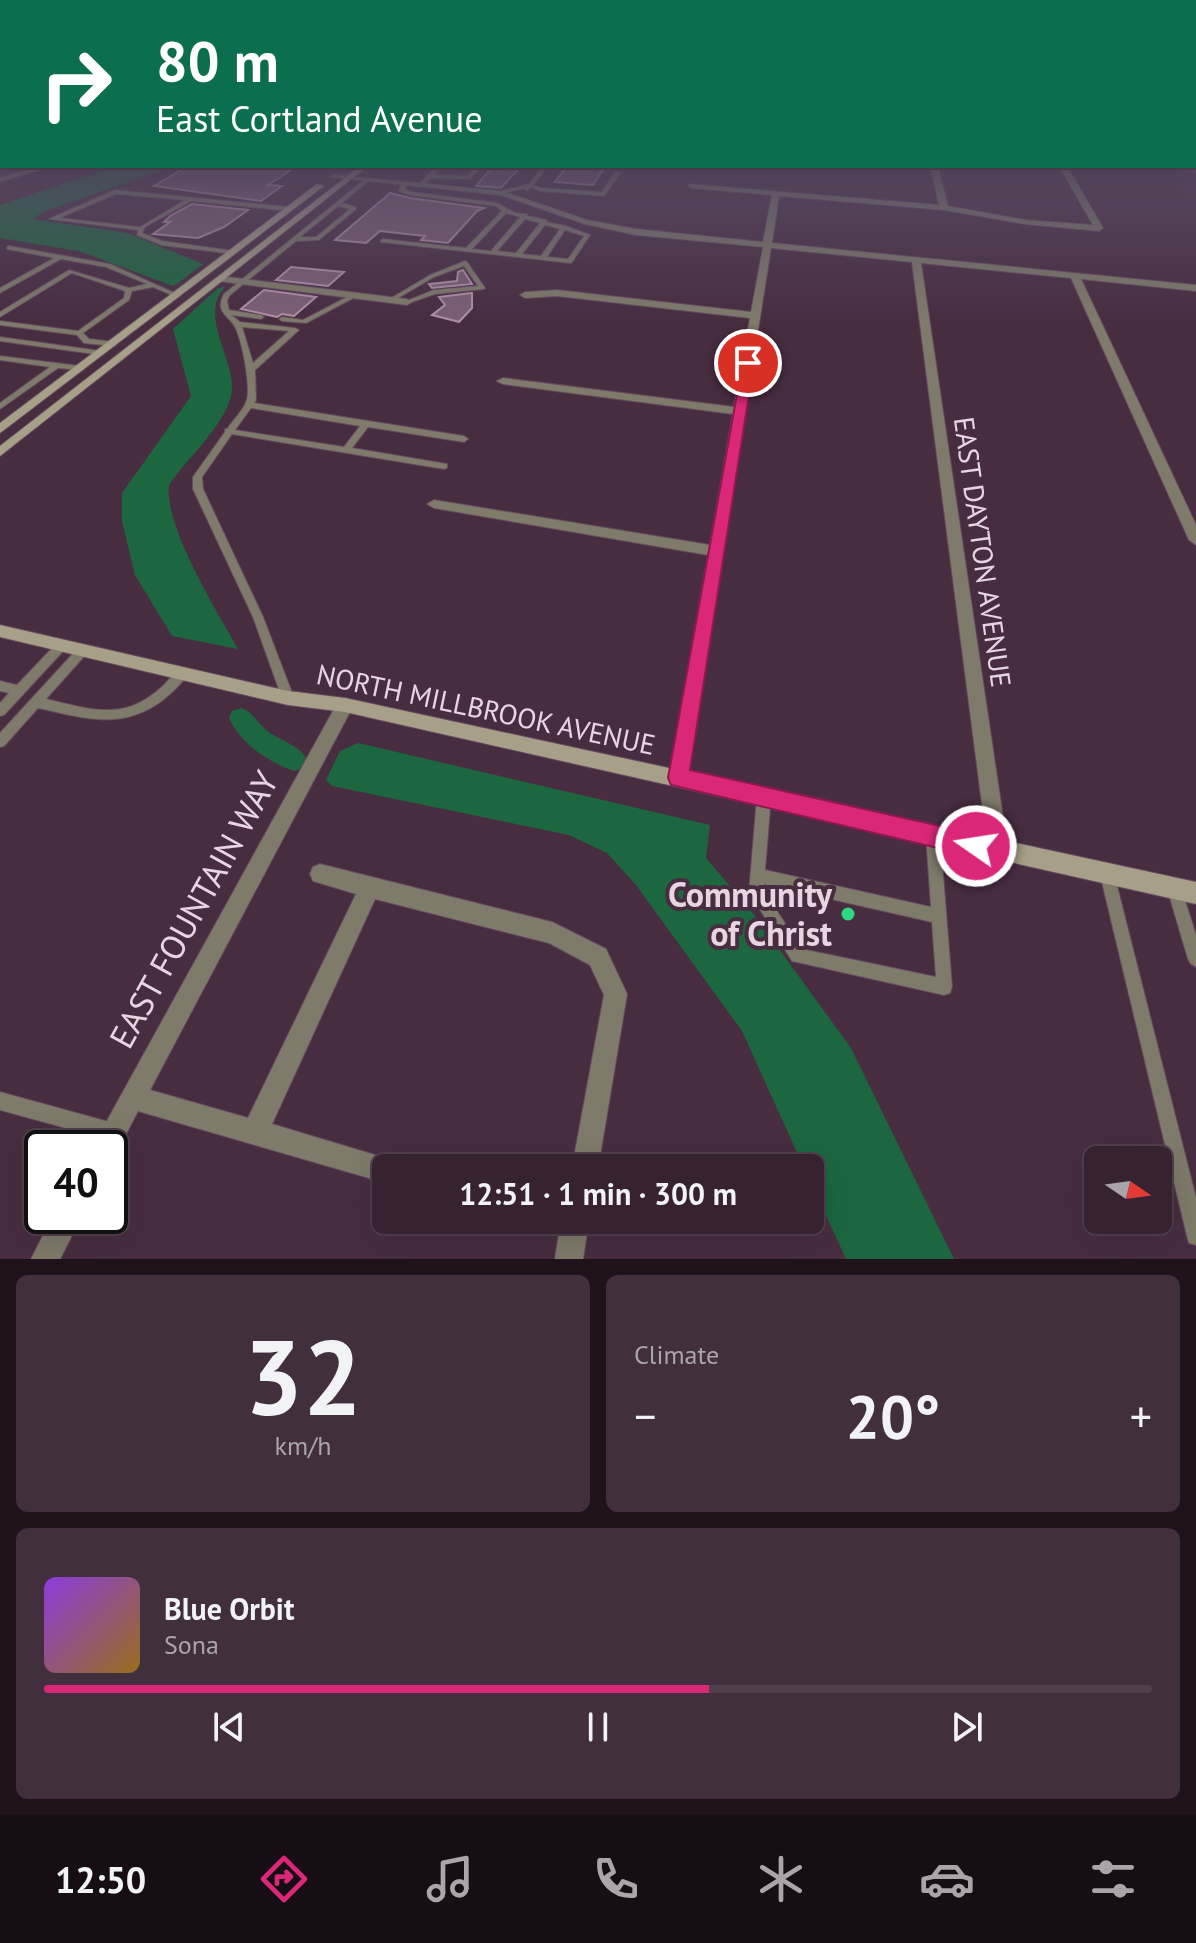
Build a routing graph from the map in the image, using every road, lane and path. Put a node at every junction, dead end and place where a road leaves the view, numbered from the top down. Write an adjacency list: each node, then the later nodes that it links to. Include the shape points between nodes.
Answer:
1 (90, 203): 21 (lane, via 52,219)
2 (185, 203): 21 (lane)
3 (229, 203): 15 (lane)
4 (298, 203): 15 (main road)
5 (317, 203): 34 (main road)
6 (487, 203): 16 (lane)
7 (532, 203): 13 (street)
8 (774, 203): 24 (street)
9 (885, 203): 14 (street)
10 (943, 203): 14 (street)
11 (1084, 203): 14 (street, via 1099,228)
12 (337, 204): 22 (lane); 22 (lane, via 354,208 317,239)
13 (539, 205): 17 (lane); 19 (street)
14 (944, 208)
15 (290, 209): 27 (main road)
16 (505, 211): 17 (lane); 26 (lane)
17 (523, 214): 18 (lane); 28 (lane)
18 (545, 221): 20 (lane); 29 (lane)
19 (585, 222): 20 (lane); 24 (street)
20 (568, 228): 31 (lane); 31 (lane, via 587,235 570,261)
21 (140, 229): 27 (lane, via 139,234 151,241)
22 (293, 239): 35 (lane)
23 (383, 241): 26 (lane)
24 (768, 245): 32 (street); 47 (street)
25 (9, 248): 30 (lane)
26 (467, 250): 28 (lane)
27 (233, 252): 34 (main road, via 236,257 219,271); 40 (main road)
28 (492, 253): 29 (lane)
29 (517, 256): 31 (lane)
30 (60, 257): 36 (lane, via 108,265); 39 (lane)
31 (543, 258)
32 (916, 260): 33 (street); 87 (street, EAST DAYTON AVENUE)
33 (1074, 275): 37 (street); 71 (street)
34 (220, 279): 35 (street); 55 (main road)
35 (241, 281): 41 (street); 45 (lane, via 227,294)
36 (154, 285): 38 (lane); 40 (lane)
37 (1196, 288)
38 (129, 290): 46 (lane, via 71,271); 50 (lane, via 127,299)
39 (0, 291)
40 (176, 295): 52 (main road); 55 (main road, via 179,301 131,339)
41 (355, 295): 43 (street); 45 (lane, via 304,322)
42 (525, 295): 47 (street, via 557,293)
43 (391, 300): 44 (street); 44 (lane, via 465,263 482,288 434,292)
44 (407, 302)
45 (226, 312): 49 (lane)
46 (0, 315)
47 (756, 316): 62 (street)
48 (0, 323): 50 (lane)
49 (238, 324): 58 (lane); 58 (lane, via 295,330)
50 (79, 333): 52 (lane, via 87,341)
51 (0, 339): 53 (lane)
52 (112, 344): 53 (main road)
53 (101, 353): 57 (main road)
54 (0, 358): 56 (lane)
55 (119, 358): 68 (main road)
56 (57, 365): 57 (lane); 61 (lane)
57 (80, 368): 64 (main road)
58 (251, 369): 60 (lane, via 254,396)
59 (503, 381): 62 (street)
60 (249, 405): 63 (lane); 65 (lane)
61 (0, 407)
62 (740, 411): 72 (street)
63 (366, 424): 66 (lane); 67 (lane)
64 (0, 429)
65 (228, 431): 67 (lane); 79 (lane, via 197,477 198,489 258,617)
66 (464, 439)
67 (346, 450): 69 (lane)
68 (0, 452)
69 (444, 466)
70 (434, 504): 72 (street)
71 (1196, 540)
72 (717, 551): 84 (street)
73 (0, 631): 74 (main road, NORTH MILLBROOK AVENUE)
74 (62, 645): 75 (main road, NORTH MILLBROOK AVENUE); 78 (lane)
75 (83, 650): 76 (main road, NORTH MILLBROOK AVENUE); 80 (lane)
76 (183, 673): 79 (main road, NORTH MILLBROOK AVENUE); 80 (lane, via 161,698 105,717)
77 (0, 686): 78 (lane)
78 (19, 691): 82 (lane)
79 (288, 698): 81 (main road, NORTH MILLBROOK AVENUE)
80 (36, 702): 83 (lane)
81 (345, 705): 84 (main road, NORTH MILLBROOK AVENUE); 96 (street, EAST FOUNTAIN WAY)
82 (4, 707)
83 (0, 742)
84 (678, 778): 85 (main road, NORTH MILLBROOK AVENUE)
85 (764, 797): 86 (main road, NORTH MILLBROOK AVENUE); 90 (lane)
86 (933, 836): 87 (main road, NORTH MILLBROOK AVENUE); 94 (lane)
87 (998, 851): 89 (main road, NORTH MILLBROOK AVENUE)
88 (320, 874): 91 (street)
89 (1107, 874): 92 (main road, NORTH MILLBROOK AVENUE); 105 (lane)
90 (758, 876): 94 (lane); 94 (lane, via 756,892 797,956 944,987)
91 (370, 887): 100 (street); 101 (street, via 552,933 598,957 616,994)
92 (1174, 888): 93 (main road, NORTH MILLBROOK AVENUE); 95 (lane)
93 (1196, 893)
94 (940, 916)
95 (1196, 959)
96 (132, 1097): 99 (street, EAST FOUNTAIN WAY); 100 (street)
97 (0, 1101): 98 (lane)
98 (84, 1130)
99 (114, 1130)
100 (255, 1132): 102 (street)
101 (587, 1154)
102 (372, 1166)
103 (58, 1234): 106 (street)
104 (570, 1234): 107 (street)
105 (1196, 1236)
106 (45, 1259)
107 (569, 1259)

